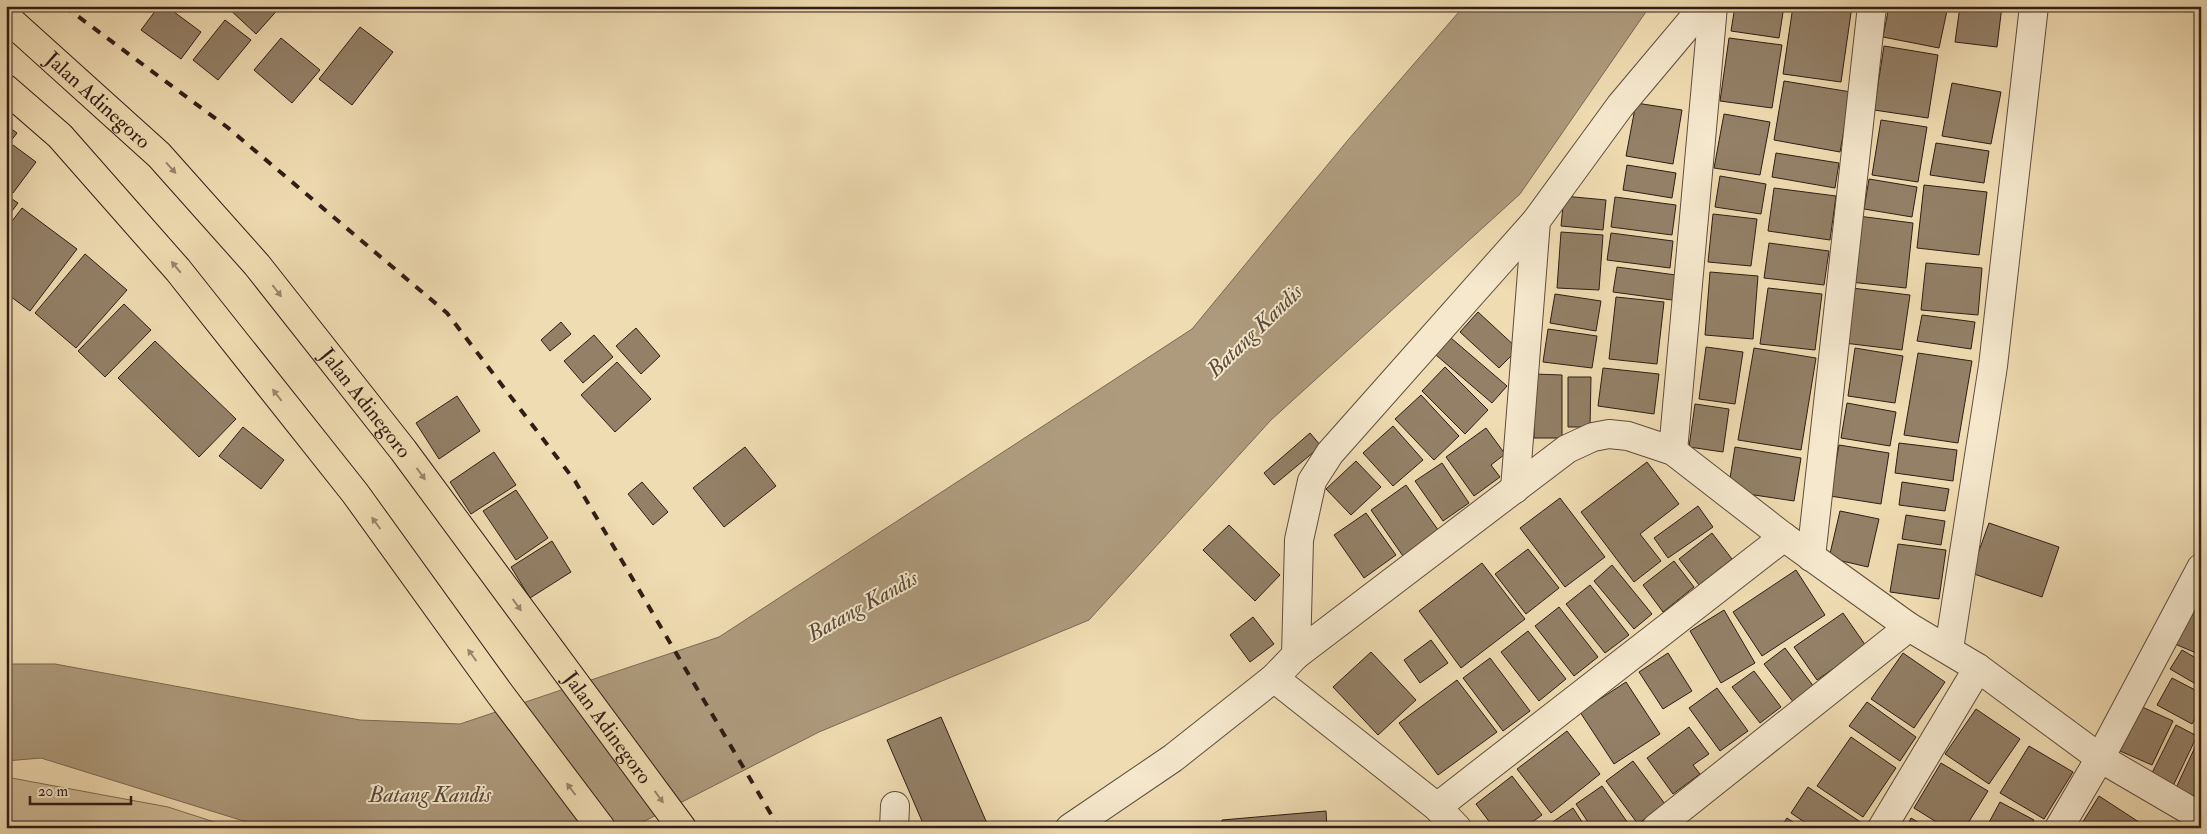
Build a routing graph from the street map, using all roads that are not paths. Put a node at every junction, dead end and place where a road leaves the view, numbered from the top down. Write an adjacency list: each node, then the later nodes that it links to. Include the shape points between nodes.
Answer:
1 (1704, 6): 7 (street, via 1620,106)
2 (1713, 6): 8 (street)
3 (1872, 6): 11 (street)
4 (2034, 6): 14 (street, via 1993,366)
5 (6, 17): 22 (highway, Jalan Adinegoro, one-way to 22, via 159,155 257,265 403,450)
6 (6, 89): 21 (highway, one-way to 6, via 354,493 178,270 60,136)
7 (1536, 221): 9 (street); 15 (street, via 1330,452 1312,481 1299,540)
8 (1673, 451): 9 (street, via 1628,436 1610,434 1593,437 1567,449); 10 (street)
9 (1515, 489): 15 (street)
10 (1784, 537): 11 (street); 19 (street)
11 (1811, 557): 13 (street)
12 (2201, 568): 18 (street)
13 (1909, 627): 14 (street); 25 (street)
14 (1949, 649): 16 (street)
15 (1296, 655): 17 (street)
16 (1978, 668): 18 (street); 26 (street)
17 (1274, 678): 19 (street); 23 (street, via 1173,758)
18 (2100, 758): 20 (street); 27 (street)
19 (1437, 807): 24 (street)
20 (2201, 817)
21 (601, 828)
22 (682, 828)
23 (1070, 828)
24 (1456, 828)
25 (1656, 828)
26 (1882, 828)
27 (2059, 828)

